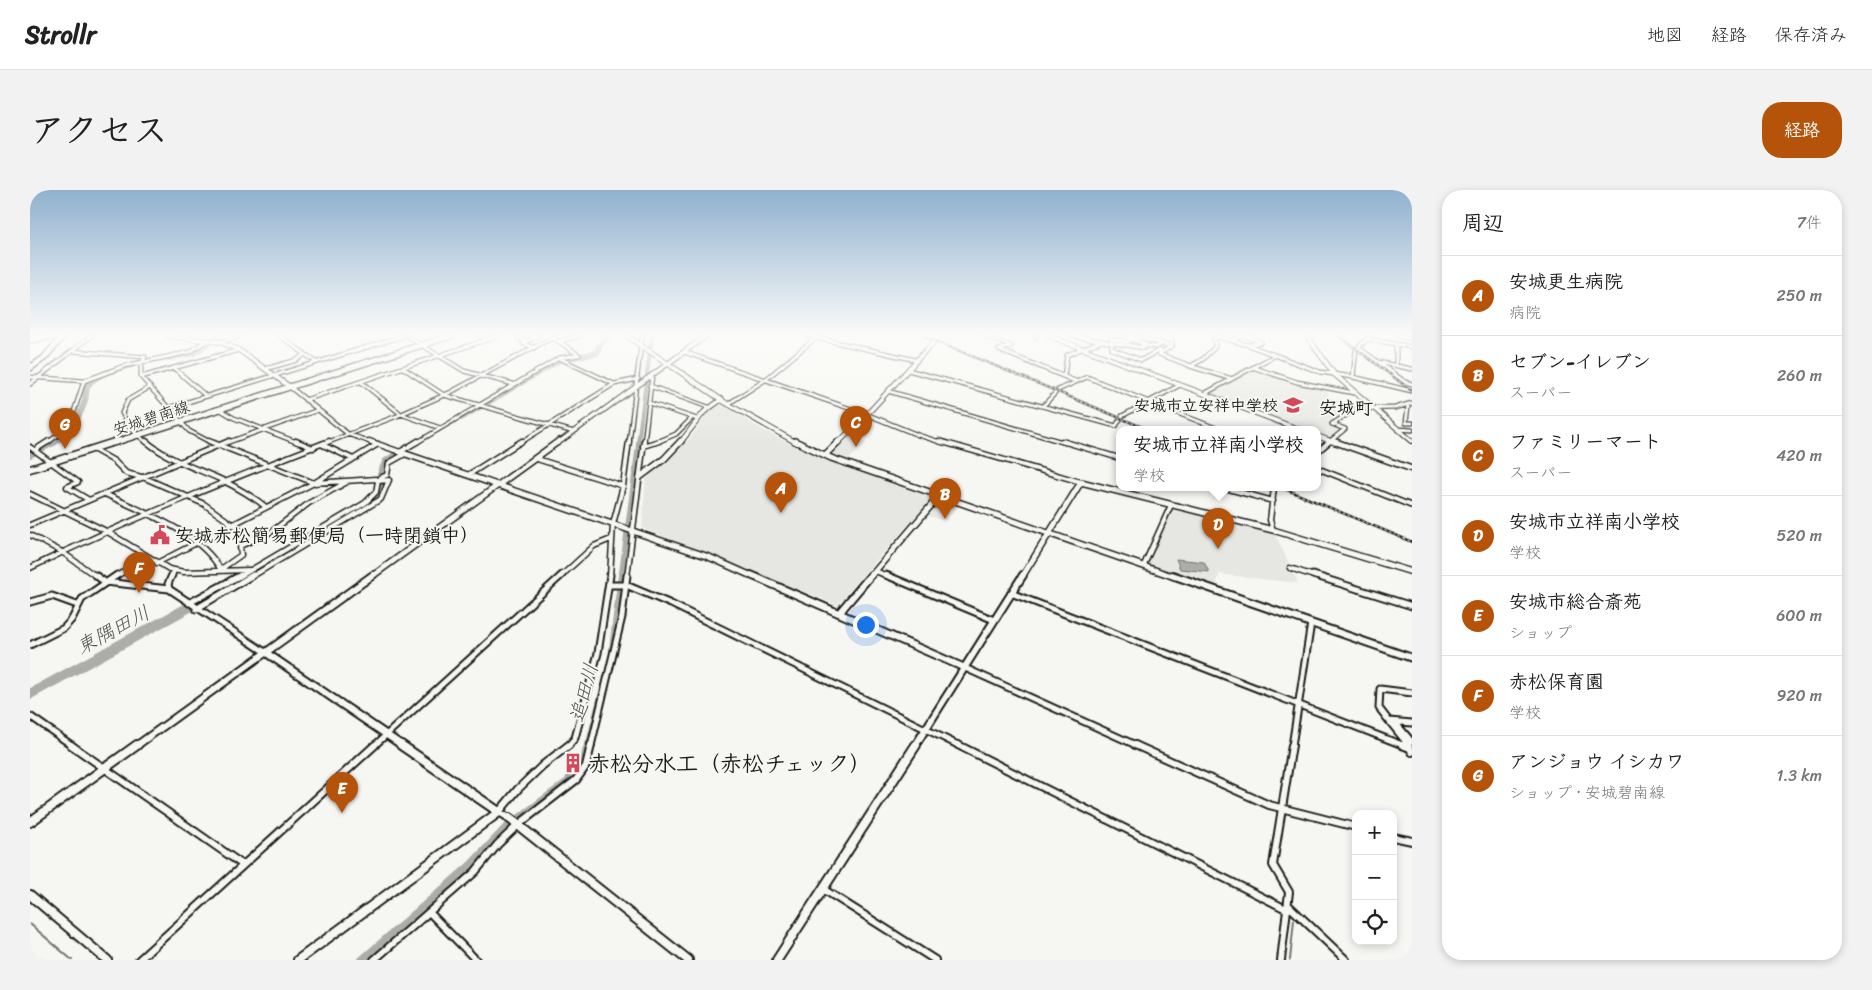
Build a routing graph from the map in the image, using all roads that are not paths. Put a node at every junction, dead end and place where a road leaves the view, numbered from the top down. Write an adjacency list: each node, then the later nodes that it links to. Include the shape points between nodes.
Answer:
1 (45, 372): 33 (street)
2 (107, 372): 42 (street)
3 (140, 372): 39 (street)
4 (161, 372): 39 (street)
5 (178, 372): 59 (street)
6 (270, 372): 32 (street)
7 (284, 372): 32 (street)
8 (337, 372): 53 (main road, 安城碧南線)
9 (391, 372): 44 (street)
10 (409, 372): 58 (street)
11 (469, 372): 34 (street)
12 (489, 372): 34 (street)
13 (534, 372): 47 (street)
14 (588, 372): 48 (street)
15 (640, 372): 45 (street)
16 (657, 372): 35 (street)
17 (680, 372): 60 (street)
18 (742, 372): 41 (street)
19 (775, 372): 41 (street)
20 (906, 372): 54 (street)
21 (916, 372): 67 (street)
22 (1054, 372): 36 (street)
23 (1065, 372): 36 (street)
24 (1145, 372): 50 (street)
25 (1210, 372): 40 (street)
26 (1247, 372): 40 (street)
27 (1267, 372): 55 (street, via 1298,382)
28 (1324, 372): 31 (street)
29 (1354, 372): 38 (street)
30 (1392, 372): 49 (street)
31 (1334, 374): 38 (street); 55 (street)
32 (274, 375): 53 (street); 59 (street)
33 (40, 376): 37 (street); 42 (street); 46 (street)
34 (481, 376): 47 (street); 58 (street)
35 (652, 376): 45 (street); 51 (street)
36 (1064, 376): 43 (street)
37 (30, 377)
38 (1353, 377): 56 (street)
39 (141, 378): 52 (street)
40 (1232, 379): 57 (street)
41 (765, 380): 65 (street); 75 (street)
42 (84, 381): 100 (street, via 69,427)
43 (1075, 381): 62 (street, via 1088,377); 67 (street, via 1054,393)
44 (361, 382): 61 (street); 74 (street)
45 (639, 383): 48 (street); 86 (street); 120 (street)
46 (30, 384)
47 (513, 384): 66 (street)
48 (614, 384): 79 (street)
49 (1412, 384)
50 (1180, 385): 57 (street); 62 (street)
51 (650, 386): 64 (street); 69 (street)
52 (150, 387): 70 (street); 88 (street, via 129,399 122,409 130,428)
53 (290, 387): 61 (street); 71 (main road, 安城碧南線)
54 (888, 391): 75 (street); 103 (street)
55 (1354, 393): 73 (street)
56 (1412, 393)
57 (1204, 394): 81 (street)
58 (444, 395): 66 (street); 74 (street)
59 (206, 396): 70 (street)
60 (722, 399): 65 (street); 69 (street)
61 (305, 400): 72 (street)
62 (1149, 402): 67 (street, via 1122,416 1116,426); 80 (street)
63 (1412, 402): 68 (street)
64 (649, 403): 76 (street); 95 (street)
65 (728, 404): 102 (street, via 769,429)
66 (479, 405): 79 (street); 83 (street)
67 (1044, 405)
68 (1409, 406): 73 (street); 78 (street, via 1406,423)
69 (708, 407): 76 (street)
70 (168, 408): 77 (street)
71 (219, 409): 77 (main road, 安城碧南線); 82 (street)
72 (318, 410): 82 (street); 87 (street)
73 (1374, 410): 84 (street); 90 (street, via 1356,409 1332,424 1346,429)
74 (401, 414): 83 (street); 87 (street)
75 (866, 414): 102 (street); 118 (street, via 918,435)
76 (694, 419): 95 (street, via 670,437); 113 (street, via 684,438)
77 (181, 422): 88 (main road, 安城碧南線); 94 (street, via 195,435)
78 (1412, 423)
79 (548, 425): 86 (street); 112 (street)
80 (1210, 426)
81 (1290, 426)
82 (264, 428): 94 (street); 97 (street)
83 (440, 428): 101 (street)
84 (1398, 429): 85 (street); 91 (street)
85 (1412, 430)
86 (574, 432): 105 (street)
87 (348, 434): 92 (street); 93 (street)
88 (137, 435): 98 (main road, 安城碧南線); 106 (street, via 159,453)
89 (1321, 437): 90 (street)
90 (1331, 441): 99 (street); 110 (street)
91 (1412, 441)
92 (322, 444): 97 (street); 104 (street)
93 (378, 444): 101 (street); 104 (street)
94 (219, 445): 106 (street); 108 (street)
95 (643, 446): 113 (street)
96 (30, 447): 100 (street)
97 (314, 448): 108 (street)
98 (93, 449): 107 (main road, 安城碧南線); 114 (street, via 114,461 122,471)
99 (1321, 449)
100 (35, 450): 107 (street)
101 (402, 453): 112 (street); 115 (street, via 389,463 387,475)
102 (825, 455): 128 (street)
103 (1116, 457)
104 (353, 458): 119 (street)
105 (538, 458): 120 (street); 121 (street)
106 (182, 461): 114 (street); 116 (street)
107 (53, 462): 109 (main road, 安城碧南線); 130 (street, via 78,482 67,487)
108 (269, 464): 116 (street); 119 (street)
109 (30, 469)
110 (1412, 469)
111 (1321, 470): 133 (street)
112 (468, 475): 121 (street)
113 (640, 477): 142 (street)
114 (145, 478): 127 (street); 129 (street)
115 (377, 480): 117 (street); 155 (street, via 376,492 365,503); 168 (street, via 388,478 386,490 381,499 364,512)
116 (224, 481): 129 (street); 134 (street)
117 (348, 482): 119 (street); 145 (street, via 309,503)
118 (1081, 482): 122 (street); 143 (street)
119 (314, 483): 134 (street)
120 (623, 484): 137 (street)
121 (499, 486): 137 (street); 173 (street)
122 (1116, 491)
123 (1116, 491): 132 (street)
124 (1236, 491): 131 (street)
125 (1274, 491): 131 (street)
126 (30, 494): 135 (street)
127 (105, 494): 130 (street); 136 (street)
128 (940, 495): 143 (street); 157 (street)
129 (189, 496): 136 (street); 139 (street)
130 (89, 500): 135 (street)
131 (1273, 501): 140 (street, via 1270,520)
132 (1171, 505): 140 (street); 151 (street)
133 (1412, 506)
134 (266, 507): 139 (street)
135 (64, 510): 138 (street); 141 (street)
136 (147, 514): 141 (street); 147 (street)
137 (613, 524): 142 (street); 146 (street)
138 (30, 525)
139 (232, 525): 145 (street); 147 (street)
140 (1273, 530): 158 (street)
141 (106, 531): 148 (street); 149 (street)
142 (632, 531): 161 (street); 169 (street, via 709,557)
143 (1048, 532): 151 (street); 163 (street)
144 (30, 535): 148 (street)
145 (257, 539): 154 (street, via 240,546 242,555)
146 (611, 539): 160 (street); 182 (street, via 594,546)
147 (198, 543): 150 (street); 154 (street)
148 (62, 552): 152 (street); 159 (street)
149 (147, 558): 150 (street); 159 (street)
150 (157, 563): 156 (street)
151 (1144, 565): 171 (street)
152 (30, 568)
153 (1290, 568): 167 (street)
154 (221, 569): 155 (street); 156 (street)
155 (251, 570): 165 (street)
156 (174, 571): 162 (street)
157 (876, 571): 169 (street); 170 (street)
158 (1412, 572)
159 (106, 582): 162 (street); 166 (street)
160 (609, 585): 161 (street); 186 (street, via 598,653 574,738 524,783)
161 (622, 585): 181 (street, via 679,608); 189 (street, via 614,656 586,766 576,780)
162 (169, 589): 165 (street)
163 (1011, 593): 170 (street); 177 (street)
164 (30, 602): 166 (street, via 52,596)
165 (189, 604): 168 (street)
166 (77, 605): 172 (street, via 66,628)
167 (1412, 606)
168 (196, 608): 173 (street)
169 (839, 613): 175 (street)
170 (994, 620): 175 (street)
171 (1311, 623): 174 (street); 177 (street)
172 (30, 645)
173 (265, 652): 182 (street); 184 (street)
174 (1412, 658)
175 (965, 668): 181 (street); 185 (street)
176 (1412, 693): 179 (street, via 1380,690 1379,708)
177 (1299, 704): 183 (street); 185 (street)
178 (30, 716): 184 (street)
179 (1392, 722): 180 (street); 183 (street)
180 (1412, 723)
181 (925, 730): 194 (street); 196 (street)
182 (387, 735): 186 (street); 193 (street)
183 (1411, 747)
184 (103, 769): 188 (street); 193 (street)
185 (1282, 808): 190 (street); 196 (street, via 1273,865 1289,892)
186 (499, 812): 187 (street); 200 (street)
187 (510, 818): 189 (street)
188 (30, 822)
189 (517, 825): 197 (street, via 474,872); 203 (street)
190 (1352, 826)
191 (1397, 838): 192 (street)
192 (1412, 841)
193 (243, 865): 199 (street)
194 (823, 888): 204 (street); 205 (street)
195 (30, 895): 198 (street)
196 (1288, 908): 206 (street); 207 (street)
197 (429, 912): 201 (street); 202 (street)
198 (107, 960)
199 (139, 960)
200 (298, 960)
201 (374, 960)
202 (476, 960)
203 (688, 960)
204 (778, 960)
205 (935, 960)
206 (1281, 960)
207 (1346, 960)

